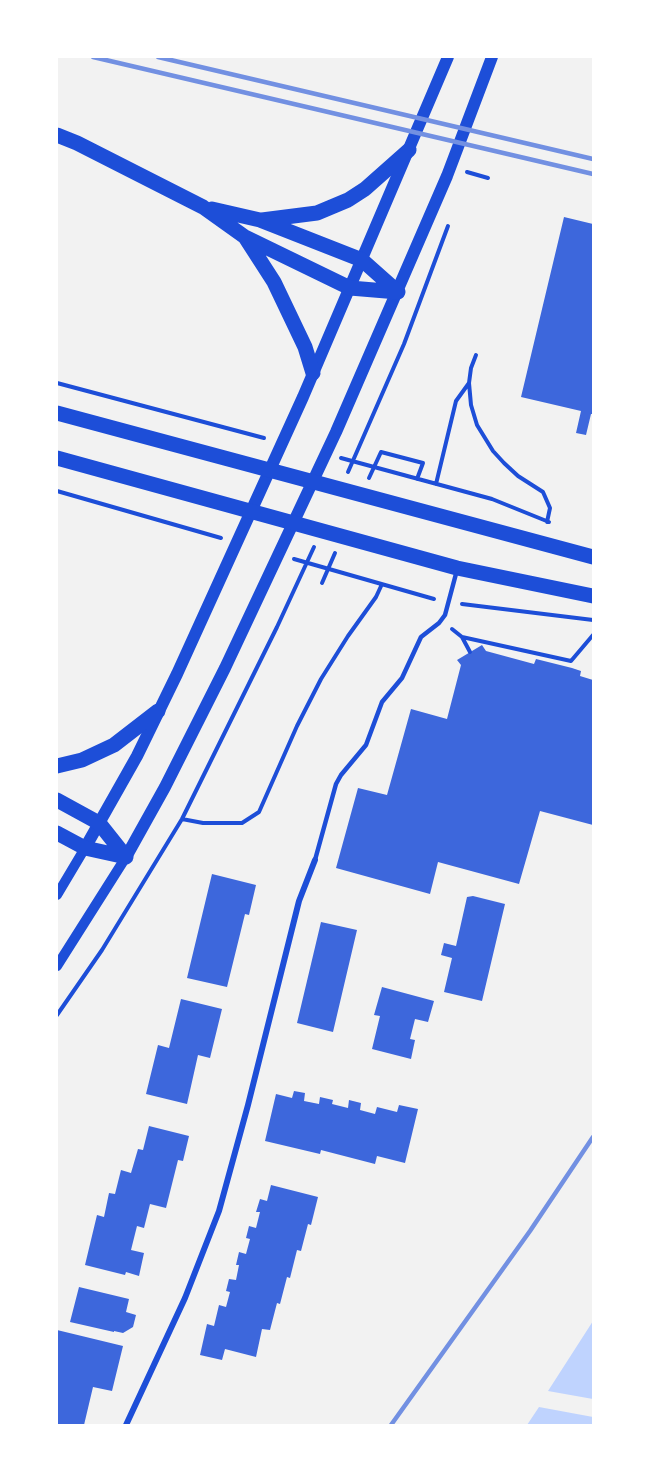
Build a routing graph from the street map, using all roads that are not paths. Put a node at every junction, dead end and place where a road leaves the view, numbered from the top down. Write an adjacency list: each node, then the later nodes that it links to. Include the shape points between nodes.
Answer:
1 (448, 57): 4 (main road)
2 (492, 57): 10 (main road)
3 (57, 135): 5 (main road)
4 (409, 150): 6 (main road, via 348,200 317,213); 8 (main road)
5 (203, 207): 6 (main road); 7 (main road)
6 (260, 220): 8 (main road)
7 (245, 237): 9 (main road); 11 (main road, via 274,282)
8 (362, 260): 9 (main road); 10 (main road)
9 (350, 288): 10 (main road); 11 (main road)
10 (398, 292): 23 (main road, via 270,576)
11 (313, 373): 17 (main road)
12 (57, 413): 14 (main road)
13 (57, 458): 15 (main road)
14 (593, 557)
15 (458, 568): 16 (main road); 24 (lane, via 445,615 421,637 402,678 382,702 366,745 336,784)
16 (593, 596)
17 (158, 711): 18 (main road, via 114,745 82,760); 20 (main road)
18 (57, 766)
19 (57, 800): 20 (main road)
20 (99, 823): 22 (main road); 23 (main road)
21 (57, 833): 22 (main road)
22 (85, 848): 23 (main road); 25 (street)
23 (126, 856): 26 (street)
24 (315, 860): 27 (street, via 299,901 219,1211 185,1298)
25 (57, 895)
26 (57, 966)
27 (126, 1425)

